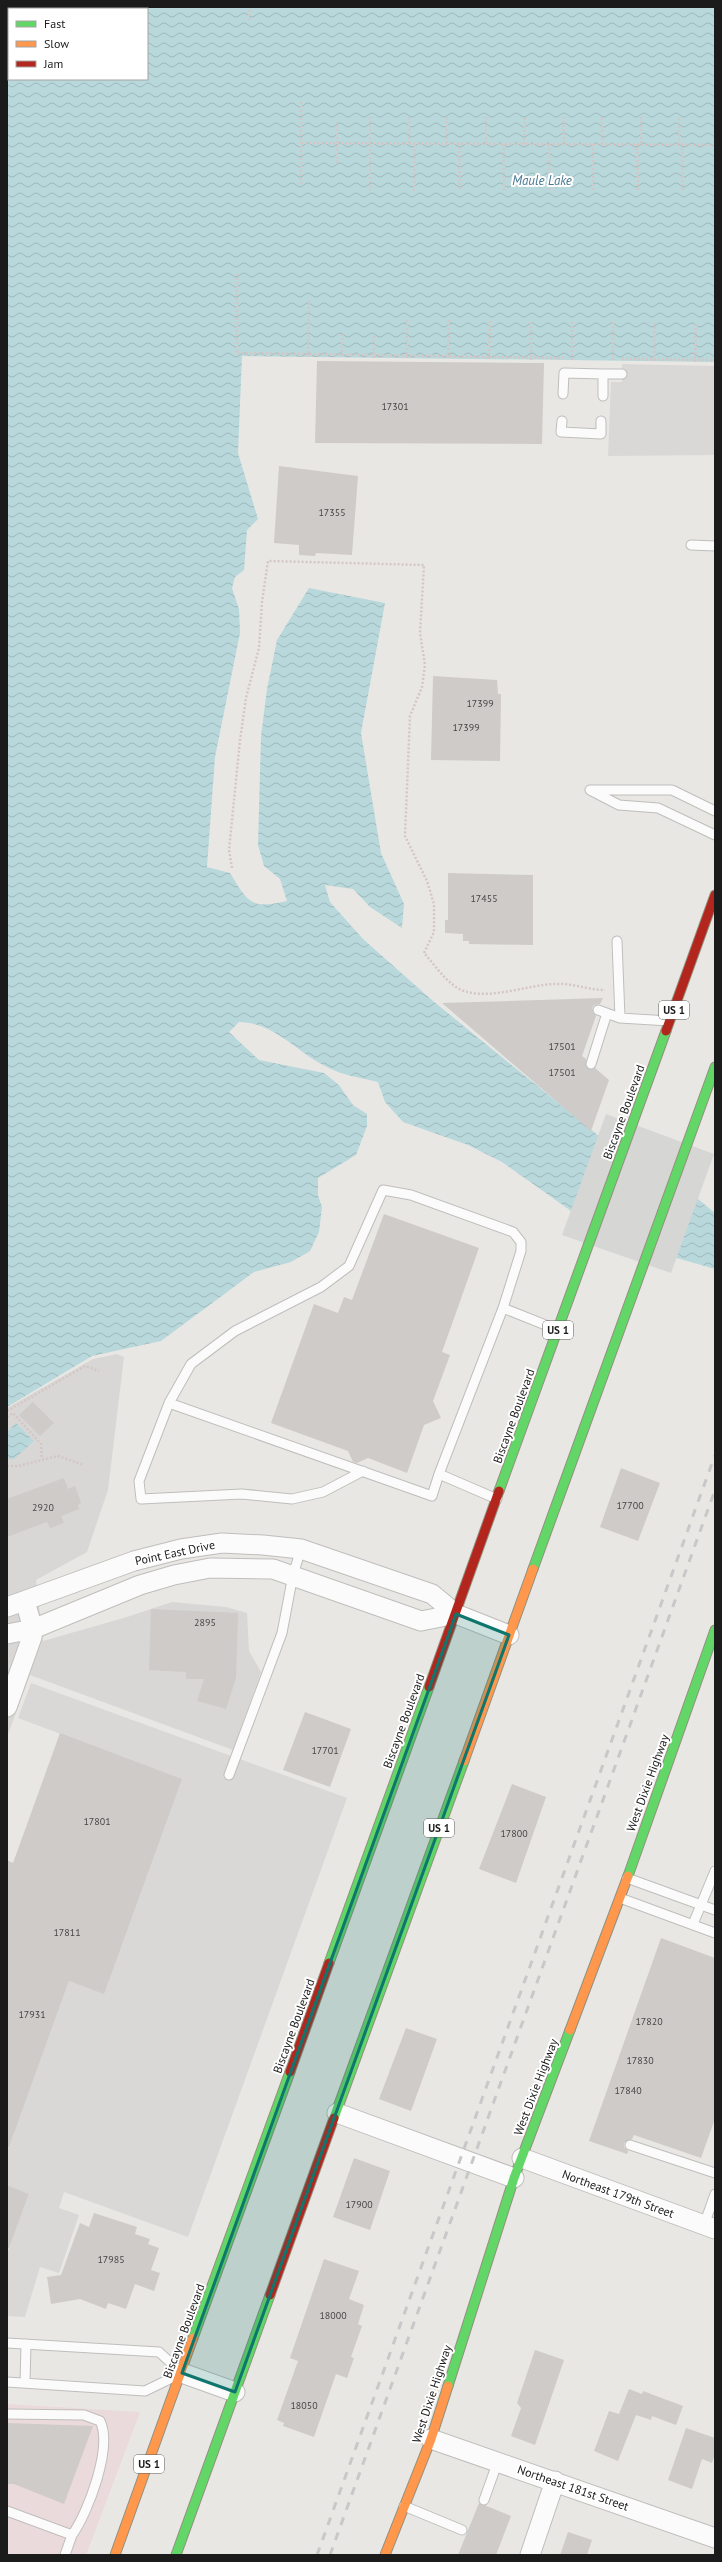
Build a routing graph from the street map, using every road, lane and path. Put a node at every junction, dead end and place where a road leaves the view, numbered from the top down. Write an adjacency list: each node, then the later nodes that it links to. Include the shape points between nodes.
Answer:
1 (250, 7): 2 (path)
2 (249, 20)
3 (301, 100): 14 (path)
4 (370, 117): 16 (path)
5 (409, 117): 17 (path)
6 (447, 117): 19 (path)
7 (486, 117): 21 (path)
8 (525, 117): 23 (path)
9 (563, 117): 25 (path)
10 (602, 117): 27 (path)
11 (641, 117): 28 (path)
12 (679, 118): 29 (path)
13 (337, 122): 15 (path)
14 (301, 143): 15 (path); 32 (path)
15 (337, 143): 16 (path); 31 (path)
16 (370, 143): 17 (path); 33 (path)
17 (409, 143): 18 (path)
18 (415, 143): 19 (path); 35 (path)
19 (447, 143): 20 (path)
20 (459, 143): 21 (path); 34 (path)
21 (486, 143): 22 (path)
22 (504, 144): 23 (path); 36 (path)
23 (524, 144): 24 (path)
24 (548, 144): 25 (path); 37 (path)
25 (564, 144): 26 (path)
26 (593, 144): 27 (path); 38 (path)
27 (602, 144): 28 (path)
28 (639, 144): 29 (path); 39 (path)
29 (681, 144): 30 (path); 40 (path)
30 (715, 144)
31 (337, 163)
32 (301, 184)
33 (370, 190)
34 (460, 190)
35 (414, 191)
36 (504, 191)
37 (548, 191)
38 (593, 192)
39 (638, 192)
40 (682, 192)
41 (237, 274): 53 (path, via 237,354)
42 (309, 300): 53 (path)
43 (407, 318): 56 (path)
44 (449, 319): 57 (path)
45 (490, 320): 58 (path)
46 (531, 320): 61 (path)
47 (572, 321): 62 (path)
48 (613, 321): 63 (path)
49 (655, 322): 64 (path)
50 (696, 322): 66 (path)
51 (342, 334): 54 (path)
52 (374, 335): 55 (path)
53 (308, 356): 54 (path)
54 (342, 356): 55 (path)
55 (374, 356): 56 (path)
56 (407, 357): 57 (path)
57 (448, 357): 58 (path)
58 (490, 358): 61 (path)
59 (579, 358): 62 (path)
60 (606, 358): 63 (path)
61 (531, 359): 62 (path)
62 (572, 359)
63 (613, 360): 64 (path)
64 (654, 360): 66 (path)
65 (715, 360): 66 (path)
66 (695, 361)
67 (603, 374): 68 (lane); 69 (lane, via 564,373); 70 (lane)
68 (622, 374)
69 (563, 394)
70 (603, 396)
71 (562, 421): 72 (lane, via 561,432 606,434)
72 (601, 421)
73 (691, 545): 74 (lane)
74 (715, 546)
75 (715, 811): 76 (lane, via 672,790 590,790 620,805 658,808)
76 (715, 835)
77 (232, 868): 80 (path, via 229,850 238,754 246,698 259,648 268,561 424,565 420,632 425,665 422,687 410,716 405,836 427,881 434,904 434,932 424,953 443,975 464,991 505,992 556,984 574,984 592,990)
78 (715, 895): 82 (main road, Biscayne Boulevard / US 1)
79 (617, 941): 81 (lane)
80 (605, 990)
81 (620, 1018): 82 (lane); 83 (lane, via 603,1012)
82 (670, 1021): 86 (main road, Biscayne Boulevard / US 1)
83 (591, 1064)
84 (715, 1068): 105 (main road, US 1)
85 (503, 1308): 86 (lane); 88 (lane, via 521,1251 521,1242 513,1232 411,1195 383,1190 349,1266 321,1287 235,1331 191,1364); 95 (lane)
86 (558, 1330): 96 (main road, Biscayne Boulevard / US 1)
87 (99, 1371): 89 (path, via 85,1366)
88 (168, 1403): 94 (lane); 94 (lane, via 139,1481 141,1499 242,1494 292,1499 323,1492)
89 (7, 1411)
90 (7, 1417): 91 (path, via 13,1413 41,1444)
91 (42, 1459): 92 (path, via 58,1456); 93 (path, via 18,1466)
92 (84, 1465)
93 (7, 1466)
94 (364, 1471): 95 (lane, via 432,1496)
95 (439, 1474): 96 (lane)
96 (497, 1499): 101 (main road, Biscayne Boulevard / US 1)
97 (301, 1549): 98 (lane); 99 (street, Point East Drive, via 222,1544 181,1549 134,1561); 101 (street, Point East Drive, via 432,1594)
98 (293, 1575): 101 (street, Point East Drive, via 421,1621); 102 (street, Point East Drive, via 251,1568 210,1568 174,1575 140,1585); 107 (lane, via 282,1633)
99 (25, 1601): 100 (street, Point East Drive); 102 (street)
100 (7, 1607)
101 (456, 1614): 105 (street, Point East Drive); 124 (main road, Biscayne Boulevard / US 1)
102 (33, 1629): 104 (street, Point East Drive); 106 (street)
103 (715, 1630): 109 (main road, West Dixie Highway)
104 (7, 1634)
105 (509, 1635): 115 (main road, US 1)
106 (7, 1707)
107 (229, 1775)
108 (715, 1871): 111 (lane)
109 (627, 1878): 110 (main road, West Dixie Highway); 111 (lane)
110 (620, 1898): 113 (lane); 117 (main road, West Dixie Highway)
111 (700, 1904): 112 (lane); 113 (lane)
112 (715, 1910)
113 (693, 1924): 114 (lane)
114 (715, 1933)
115 (337, 2113): 119 (street); 127 (main road, US 1)
116 (630, 2145): 118 (lane)
117 (522, 2158): 119 (main road, West Dixie Highway); 121 (street, Northeast 179th Street)
118 (715, 2174)
119 (514, 2178): 129 (main road, West Dixie Highway)
120 (715, 2194): 121 (lane)
121 (709, 2227)
122 (7, 2343): 123 (lane)
123 (26, 2344): 124 (lane, via 159,2352); 126 (lane)
124 (182, 2373): 126 (lane, via 145,2391); 127 (street); 139 (main road, Biscayne Boulevard / US 1)
125 (7, 2382): 126 (lane)
126 (25, 2383)
127 (234, 2392): 140 (main road, US 1)
128 (7, 2414): 136 (lane, via 84,2415 100,2421 105,2430 104,2456 80,2524)
129 (431, 2439): 130 (street, Northeast 181st Street); 133 (main road, West Dixie Highway)
130 (498, 2461): 131 (street, Northeast 181st Street); 132 (lane)
131 (555, 2481): 137 (street, Northeast 181st Street); 142 (street)
132 (484, 2500)
133 (404, 2506): 135 (lane); 141 (main road, West Dixie Highway)
134 (7, 2512): 136 (lane)
135 (462, 2530)
136 (72, 2535): 138 (lane)
137 (715, 2538)
138 (65, 2555)
139 (115, 2555)
140 (176, 2555)
141 (385, 2555)
142 (530, 2555)

